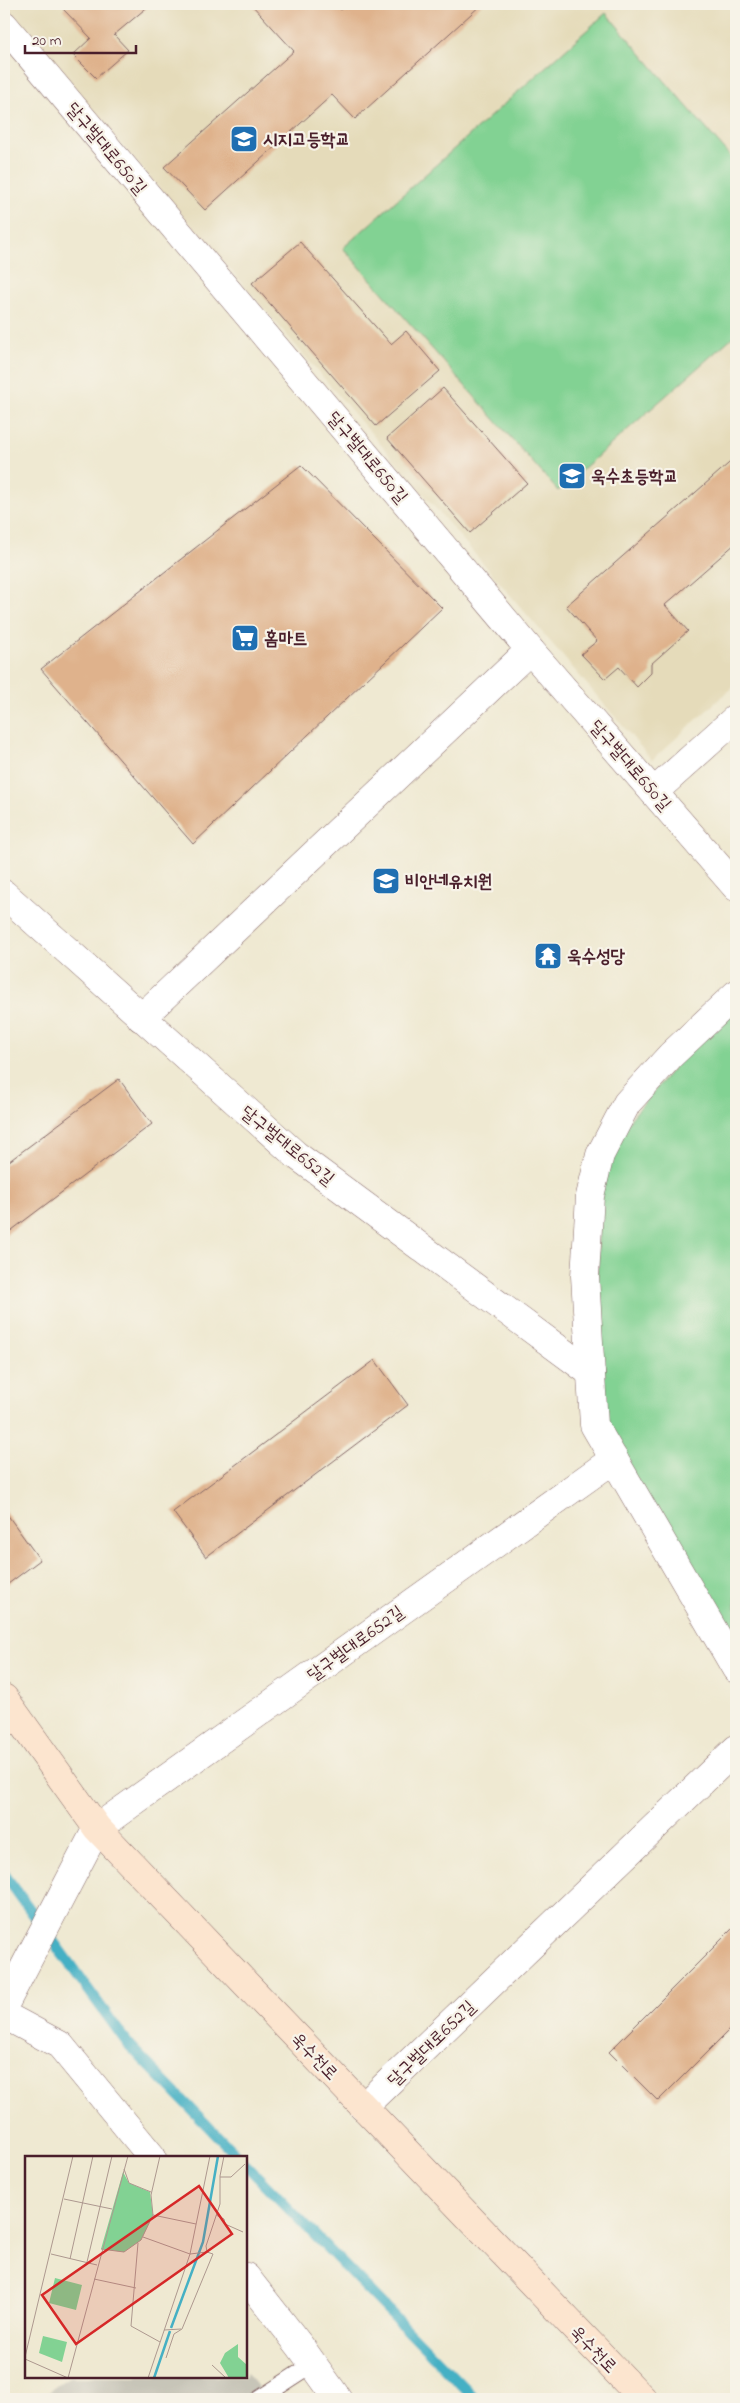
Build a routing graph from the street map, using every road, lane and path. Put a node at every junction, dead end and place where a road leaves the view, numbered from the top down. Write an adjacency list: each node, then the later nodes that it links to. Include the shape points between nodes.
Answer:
1 (4, 25): 2 (street, 달구벌대로650길)
2 (530, 650): 4 (street, 달구벌대로650길); 8 (street)
3 (736, 718): 4 (street)
4 (655, 791): 5 (street, 달구벌대로650길)
5 (736, 887)
6 (4, 894): 8 (street, 달구벌대로652길)
7 (736, 994): 9 (street, via 671,1055 628,1103 600,1155 590,1196 585,1276)
8 (141, 1018): 9 (street, 달구벌대로652길, via 296,1155)
9 (591, 1373): 10 (street, via 594,1425)
10 (614, 1459): 11 (street); 14 (street, 달구벌대로652길)
11 (736, 1669)
12 (4, 1698): 14 (main road, 욱수천로)
13 (736, 1749): 17 (street, 달구벌대로652길)
14 (97, 1828): 15 (street); 17 (main road, 욱수천로)
15 (4, 2006)
16 (4, 2015): 18 (street, via 60,2045)
17 (364, 2107): 23 (main road, 욱수천로)
18 (151, 2156)
19 (248, 2280): 20 (street)
20 (313, 2364): 21 (lane); 22 (street)
21 (258, 2399)
22 (338, 2399)
23 (643, 2399)

